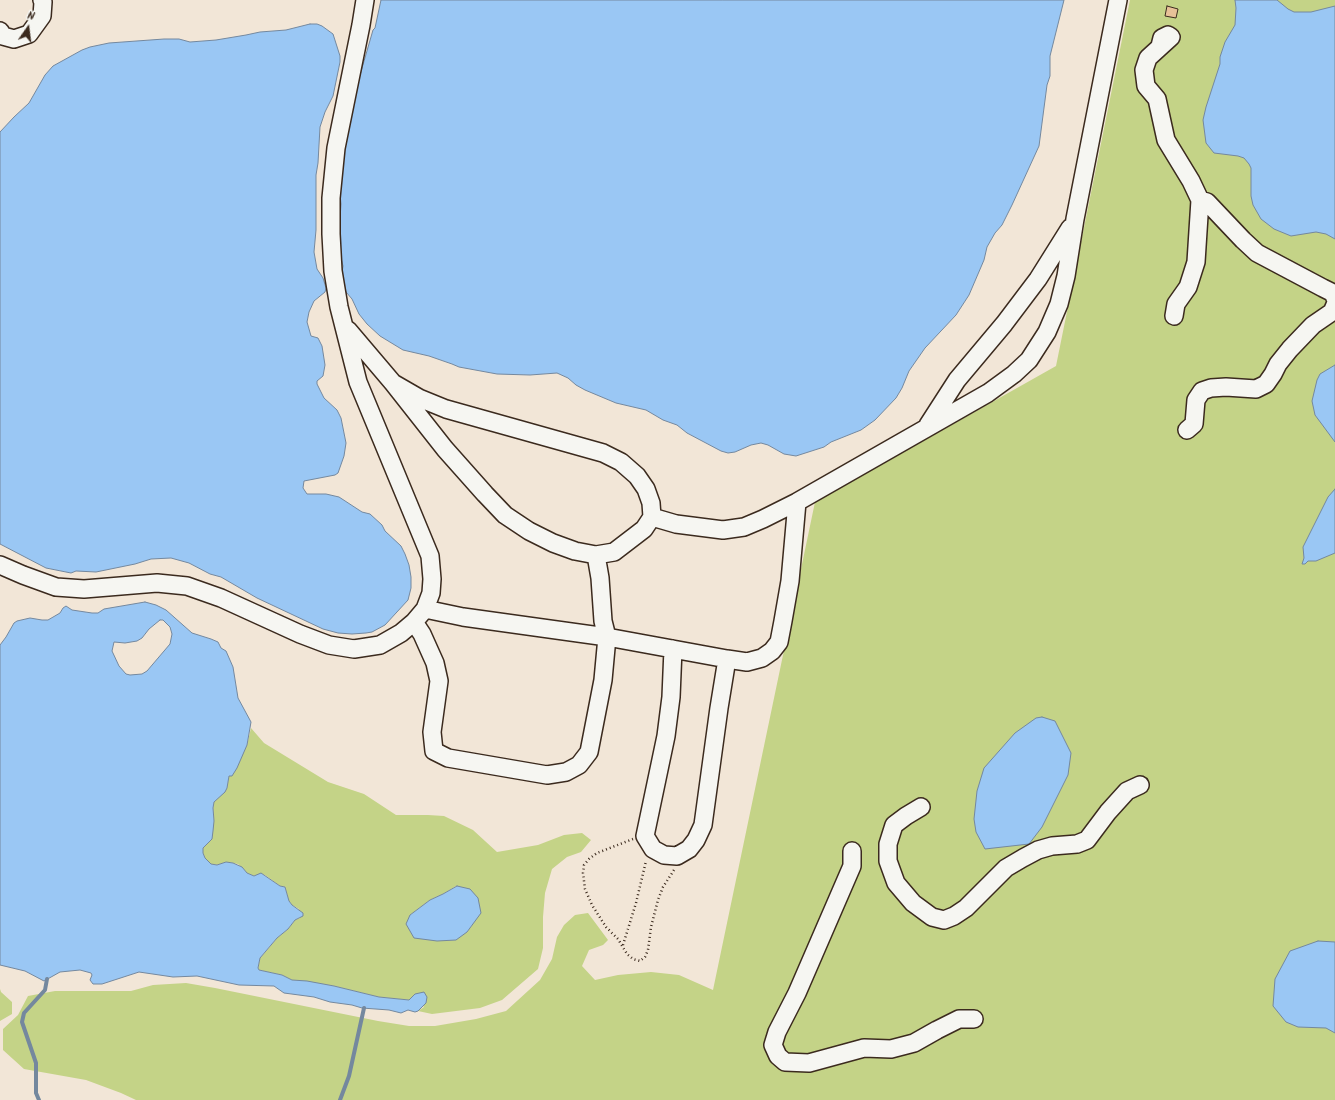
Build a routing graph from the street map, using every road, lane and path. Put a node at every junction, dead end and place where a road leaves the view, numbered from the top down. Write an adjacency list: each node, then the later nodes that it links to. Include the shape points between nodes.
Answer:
1 (42, 0): 4 (lane, via 42,16 29,34 14,40 3,36)
2 (365, 0): 11 (lane, via 336,148 331,198 333,271)
3 (1118, 0): 7 (lane)
4 (0, 31)
5 (1160, 46): 6 (lane, via 1148,58 1144,70 1146,86 1157,99 1166,140)
6 (1200, 200): 8 (lane, via 1207,202 1257,253 1333,293); 10 (lane, via 1196,262 1188,286 1176,304)
7 (1075, 219): 13 (lane, via 1038,279 957,380); 13 (lane, via 1059,304 1047,332 1029,360 988,392)
8 (1335, 298)
9 (1335, 305): 14 (lane, via 1332,312 1313,325 1290,349 1266,384 1256,389 1226,387 1202,391 1196,400 1194,424)
10 (1174, 316)
11 (345, 327): 12 (lane); 19 (lane, via 358,382 430,556 431,593)
12 (393, 382): 16 (lane, via 419,398 446,409 603,453 621,462 637,476 646,489); 17 (lane, via 445,449 505,515 553,543)
13 (927, 427): 15 (lane)
14 (1187, 430)
15 (797, 502): 16 (lane, via 744,527 723,530 676,524); 22 (lane, via 790,581 779,642 762,658 747,662)
16 (652, 517): 17 (lane, via 644,529 614,552)
17 (596, 555): 20 (lane)
18 (0, 565): 19 (lane, via 56,587 84,589 157,583 187,586 221,598 300,634 354,649 380,645 401,633)
19 (420, 615): 20 (lane, via 463,618); 20 (lane, via 422,634 435,663 439,681 432,732 434,751 448,758 547,775 566,772 579,765 589,752 603,680)
20 (607, 637): 21 (lane)
21 (673, 649): 22 (lane); 25 (lane, via 666,736)
22 (727, 659): 26 (lane, via 703,825)
23 (1140, 785): 24 (lane, via 1127,791 1087,840 1038,850 1006,868 966,908 944,920 932,917 913,903 896,883 888,861 888,844 894,825)
24 (922, 807)
25 (647, 840): 26 (lane, via 653,849 664,855 677,856); 28 (path, via 636,903); 28 (path, via 630,840 597,853 584,865 583,880 592,905 606,927)
26 (689, 848): 28 (path, via 663,886 654,913 645,957 640,961 633,959)
27 (852, 851): 29 (lane, via 852,866 777,1032 773,1045 778,1056 785,1062 809,1063 864,1048 891,1049 914,1043 959,1019)
28 (623, 946)
29 (974, 1019)

